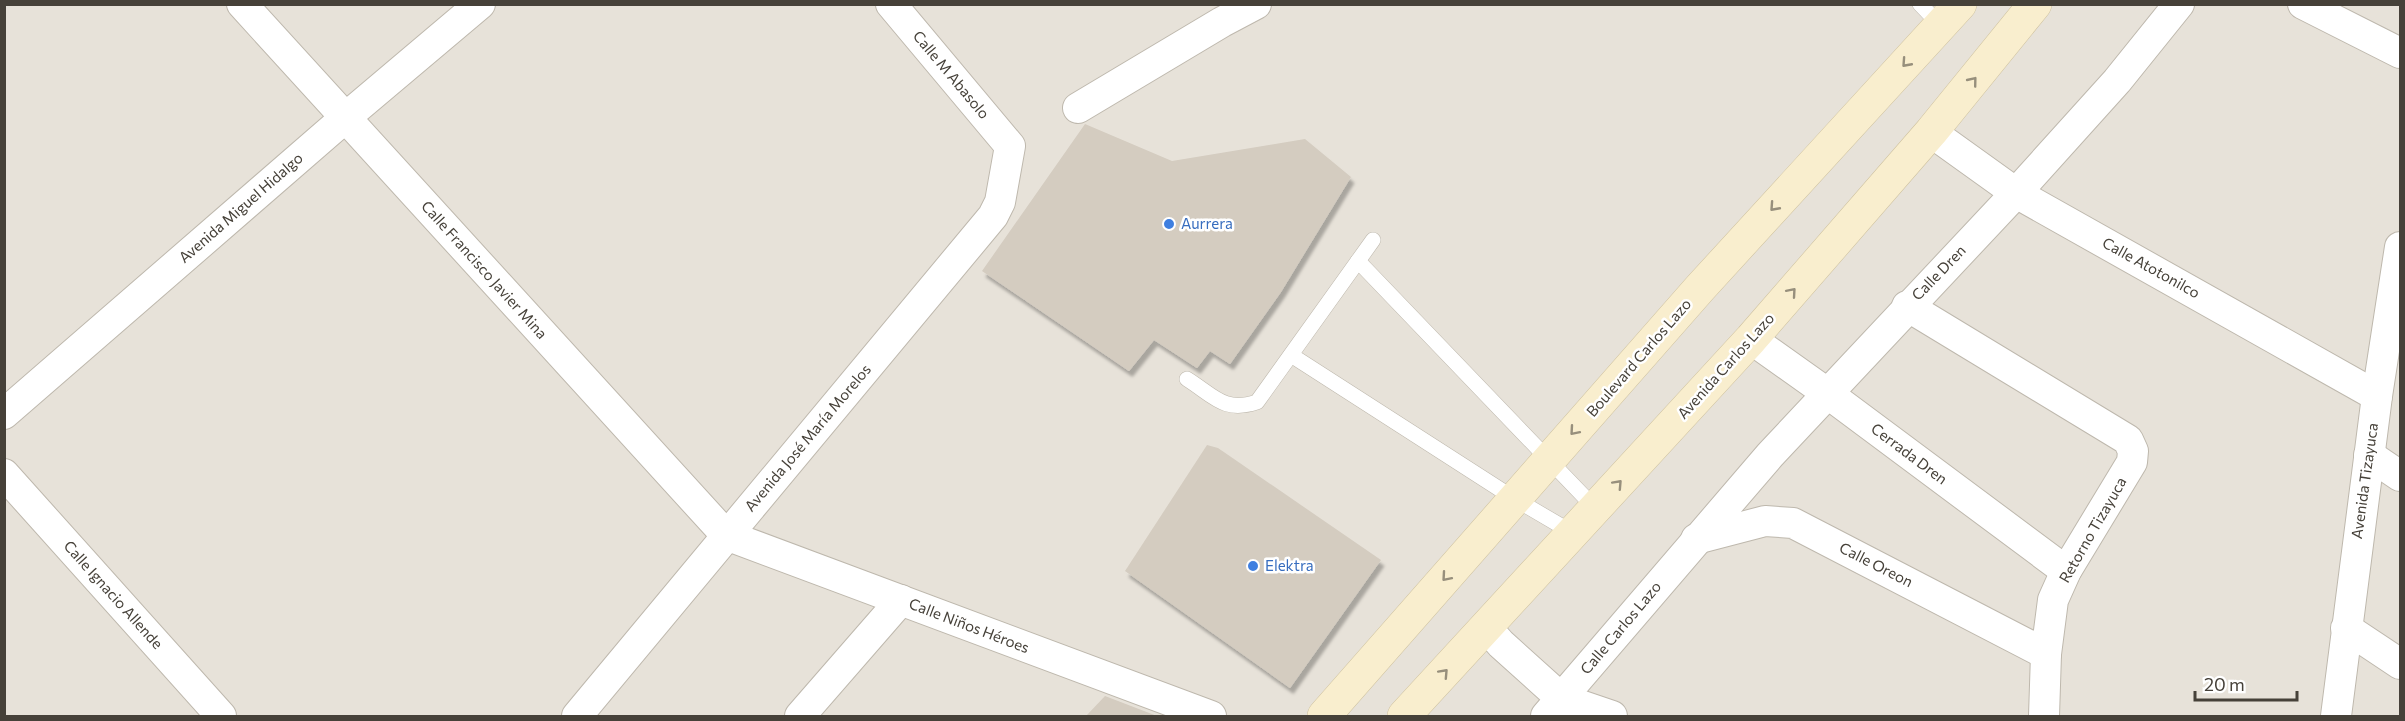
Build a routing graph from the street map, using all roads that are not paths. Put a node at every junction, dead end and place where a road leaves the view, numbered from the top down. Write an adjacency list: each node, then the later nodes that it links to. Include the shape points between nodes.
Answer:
1 (242, 4): 12 (street, Calle Francisco Javier Mina)
2 (480, 4): 12 (street, Avenida Miguel Hidalgo)
3 (891, 4): 14 (street, Calle M Abasolo)
4 (1256, 4): 9 (street)
5 (2035, 4): 13 (main road, Avenida Carlos Lazo, one-way to 5)
6 (2179, 4): 15 (street, Calle Dren, via 2117,81)
7 (2303, 4): 10 (street)
8 (1940, 12): 28 (main road, Boulevard Carlos Lazo, one-way to 28)
9 (1219, 13): 11 (street)
10 (2400, 53)
11 (1078, 108)
12 (345, 118): 26 (street, Avenida Miguel Hidalgo); 34 (street, Calle Francisco Javier Mina)
13 (1931, 132): 15 (street, Calle Atotonilco); 21 (main road, Avenida Carlos Lazo, one-way to 13)
14 (1010, 146): 34 (street, Avenida José María Morelos, via 1000,202 993,216)
15 (2016, 193): 20 (street, Calle Dren); 25 (street, Calle Atotonilco)
16 (1373, 240): 18 (lane)
17 (2400, 247): 19 (street, Avenida Tizayuca)
18 (1358, 261): 22 (lane); 28 (lane)
19 (2397, 291): 25 (street, Avenida Tizayuca)
20 (1907, 306): 24 (street, Calle Dren); 36 (street, Retorno Tizayuca, via 2128,440 2132,462)
21 (1751, 339): 24 (street, Cerrada Dren); 32 (main road, Avenida Carlos Lazo, one-way to 21)
22 (1291, 355): 23 (lane, via 1257,402 1242,407 1229,406); 31 (lane)
23 (1187, 379)
24 (1827, 393): 35 (street, Calle Dren); 36 (street, Cerrada Dren)
25 (2377, 396): 27 (street, Avenida Tizayuca)
26 (4, 414)
27 (2368, 455): 30 (street); 39 (street, Avenida Tizayuca)
28 (1548, 460): 31 (main road, Boulevard Carlos Lazo); 32 (lane)
29 (4, 474): 43 (street, Calle Ignacio Allende)
30 (2400, 476)
31 (1515, 499): 33 (lane); 47 (main road, Boulevard Carlos Lazo, one-way to 47)
32 (1596, 508): 33 (main road, Avenida Carlos Lazo)
33 (1573, 533): 40 (main road, Avenida Carlos Lazo)
34 (726, 536): 37 (street, Calle Niños Héroes); 44 (street, Avenida José María Morelos)
35 (1696, 539): 38 (street, Calle Oreon, via 1765,521 1793,524); 42 (street, Calle Carlos Lazo)
36 (2066, 571): 38 (street, Retorno Tizayuca)
37 (901, 600): 45 (street); 46 (street, Calle Niños Héroes)
38 (2050, 627): 50 (street, Retorno Tizayuca)
39 (2346, 628): 41 (street); 51 (street, Avenida Tizayuca)
40 (1493, 636): 42 (street); 48 (main road, Avenida Carlos Lazo, one-way to 40)
41 (2400, 664)
42 (1553, 702): 49 (street)
43 (221, 717)
44 (577, 717)
45 (800, 717)
46 (1211, 717)
47 (1324, 717)
48 (1404, 717)
49 (1612, 717)
50 (2044, 717)
51 (2336, 717)

